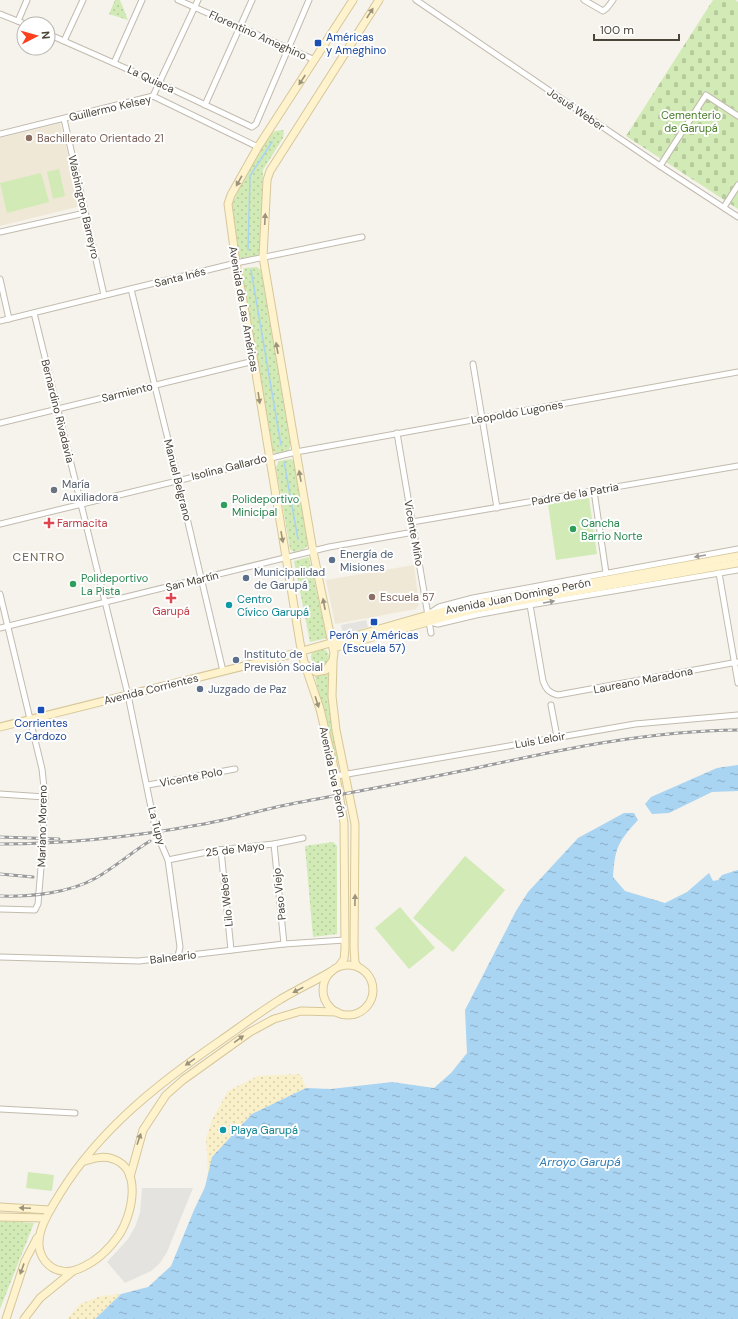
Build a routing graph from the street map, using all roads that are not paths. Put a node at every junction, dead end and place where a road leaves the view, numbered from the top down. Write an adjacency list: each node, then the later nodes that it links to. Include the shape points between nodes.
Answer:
1 (27, 0): 15 (street)
2 (83, 0): 19 (street)
3 (142, 0): 22 (street)
4 (178, 0): 13 (street, Florentino Ameghino)
5 (198, 0): 13 (street)
6 (252, 0): 17 (street)
7 (309, 0): 20 (street)
8 (353, 0): 21 (main road, Avenida de Las Américas)
9 (379, 0): 37 (main road, one-way to 9, via 267,180 270,171)
10 (416, 0): 30 (street, Josué Weber)
11 (584, 0): 12 (street, via 603,11)
12 (612, 0)
13 (194, 7): 17 (street, Florentino Ameghino); 23 (street)
14 (0, 14): 16 (street)
15 (20, 16)
16 (16, 20)
17 (240, 27): 20 (street, Florentino Ameghino); 25 (street)
18 (56, 38): 19 (street, La Quiaca)
19 (64, 41): 22 (street, La Quiaca)
20 (289, 48): 21 (street, Florentino Ameghino); 25 (street, La Quiaca, via 256,124 252,127)
21 (315, 60): 29 (main road, Avenida de Las Américas, one-way to 29)
22 (114, 63): 23 (street, La Quiaca)
23 (159, 83): 24 (street); 25 (street, La Quiaca)
24 (153, 96): 27 (street, Guillermo Kelsey); 29 (street, Guillermo Kelsey)
25 (205, 105)
26 (738, 116): 30 (street, via 706,95)
27 (64, 119): 28 (street, Guillermo Kelsey); 33 (street, Washington Barreyro)
28 (0, 134)
29 (258, 147): 38 (main road, Avenida de Las Américas, one-way to 38, via 228,204)
30 (660, 166): 32 (street, Josué Weber)
31 (738, 185): 32 (street)
32 (724, 207): 34 (street, Josué Weber)
33 (86, 213): 35 (street); 41 (street, Washington Barreyro)
34 (738, 217)
35 (0, 232)
36 (362, 237): 37 (street, Santa Inés)
37 (263, 257): 38 (street, Santa Inés); 53 (main road, one-way to 37)
38 (236, 263): 40 (street, Santa Inés); 45 (main road, Avenida de Las Américas)
39 (0, 279): 43 (street)
40 (131, 289): 41 (street, Santa Inés); 48 (street, Manuel Belgrano)
41 (104, 295): 42 (street, Santa Inés)
42 (34, 312): 43 (street, Santa Inés); 49 (street, Bernardino Rivadavia)
43 (9, 319): 44 (street, Santa Inés)
44 (0, 321)
45 (254, 361): 48 (street, Sarmiento); 54 (main road, Avenida de Las Américas, one-way to 54)
46 (474, 364): 50 (street)
47 (738, 372): 50 (street, Leopoldo Lugones)
48 (154, 385): 49 (street, Sarmiento); 56 (street, Manuel Belgrano)
49 (58, 409): 51 (street, Sarmiento); 58 (street, Bernardino Rivadavia)
50 (483, 418): 52 (street, Leopoldo Lugones); 59 (street)
51 (0, 423)
52 (397, 433): 53 (street, Leopoldo Lugones); 60 (street, Vicente Miño)
53 (296, 452): 54 (street, Isolina Gallardo); 64 (main road, one-way to 53)
54 (268, 457): 56 (street, Isolina Gallardo); 66 (main road, Avenida de Las Américas, one-way to 66)
55 (738, 466): 57 (street, Padre de la Patria)
56 (178, 480): 58 (street, Isolina Gallardo); 71 (street, Manuel Belgrano)
57 (594, 491): 59 (street, Padre de la Patria); 69 (street)
58 (81, 504): 61 (street, Isolina Gallardo); 73 (street, Bernardino Rivadavia)
59 (497, 508): 60 (street, Padre de la Patria)
60 (412, 522): 62 (street, Vicente Miño)
61 (0, 524)
62 (414, 532): 64 (street); 75 (street, Vicente Miño)
63 (738, 549): 69 (street, one-way to 69)
64 (313, 551): 66 (street, San Martín); 79 (main road, one-way to 64)
65 (738, 556): 75 (main road, Avenida Juan Domingo Perón, via 528,593)
66 (286, 557): 71 (street, San Martín); 80 (main road, Avenida de Las Américas)
67 (738, 563): 75 (main road, Avenida Juan Domingo Perón)
68 (738, 570): 70 (street)
69 (606, 573): 75 (street, via 473,598 439,607)
70 (720, 573): 74 (street, one-way to 70); 82 (street)
71 (201, 578): 73 (street, San Martín); 84 (street, Manuel Belgrano)
72 (0, 594): 76 (street, Mariano Moreno)
73 (105, 602): 76 (street, San Martín); 86 (street, Bernardino Rivadavia)
74 (530, 605): 75 (street, via 438,624); 82 (street, Laureano Maradona, via 543,681 548,692 558,695)
75 (428, 618): 78 (street, Vicente Miño); 79 (main road, Avenida Juan Domingo Perón)
76 (8, 626): 77 (street, San Martín); 89 (street, Mariano Moreno)
77 (0, 628)
78 (431, 633)
79 (332, 645): 80 (main road, Avenida Juan Domingo Perón); 81 (main road, Avenida Eva Perón)
80 (302, 650): 83 (main road, Avenida Eva Perón); 84 (main road, Avenida Corrientes)
81 (333, 660): 83 (main road, via 322,672); 93 (main road, Avenida Eva Perón, via 332,696)
82 (736, 662): 85 (street)
83 (305, 665): 94 (main road, Avenida Eva Perón, one-way to 94, via 320,709)
84 (222, 671): 86 (main road, Avenida Corrientes)
85 (738, 683)
86 (128, 695): 89 (main road, Avenida Corrientes); 95 (street, La Tupy)
87 (551, 705): 91 (street)
88 (738, 715): 91 (street, Luis Leloir, via 634,724)
89 (31, 719): 90 (main road, Avenida Corrientes); 97 (street, Mariano Moreno)
90 (0, 727)
91 (557, 737): 93 (street, Luis Leloir)
92 (235, 769): 95 (street, Vicente Polo)
93 (344, 774): 94 (street, Luis Leloir); 109 (main road, Avenida Eva Perón, one-way to 93, via 355,963 354,948 355,824)
94 (336, 776): 103 (main road, Avenida Eva Perón, via 345,835)
95 (148, 785): 101 (street, La Tupy, via 156,832)
96 (0, 794): 97 (street)
97 (45, 797): 102 (street, Mariano Moreno, via 39,894 35,910)
98 (303, 838): 99 (street, 25 de Mayo)
99 (274, 844): 100 (street, 25 de Mayo); 104 (street, Paso Viejo)
100 (221, 850): 101 (street, 25 de Mayo); 105 (street, Lilo Weber)
101 (168, 860): 106 (street, La Tupy, via 180,947)
102 (0, 909)
103 (345, 940): 104 (street, Balneario); 108 (main road, Avenida Eva Perón, via 344,959)
104 (284, 944): 105 (street, Balneario)
105 (231, 950): 106 (street, Balneario)
106 (178, 956): 107 (street, Balneario, via 139,961)
107 (0, 957)
108 (339, 966): 109 (main road); 110 (main road)
109 (358, 967): 111 (main road, via 366,972 373,986 370,1002 366,1008 352,1015)
110 (332, 971): 111 (main road, via 324,983 324,996 329,1006); 114 (main road, one-way to 114, via 277,1001 176,1072 116,1124)
111 (337, 1012): 115 (main road, one-way to 111, via 142,1130 163,1100 179,1083 250,1032 274,1019 301,1011)
112 (0, 1109): 113 (street)
113 (75, 1113)
114 (82, 1162): 115 (main road, via 112,1158 120,1162); 117 (main road)
115 (130, 1177): 121 (main road, via 130,1208 119,1236 103,1254 86,1266)
116 (0, 1207): 117 (main road, one-way to 116)
117 (50, 1210): 119 (main road)
118 (0, 1217): 119 (main road)
119 (46, 1218): 120 (main road)
120 (39, 1234): 121 (main road, via 39,1251 46,1262 61,1271); 122 (main road, one-way to 122, via 25,1261)
121 (73, 1271): 123 (main road, via 40,1298)
122 (6, 1319)
123 (24, 1319)

